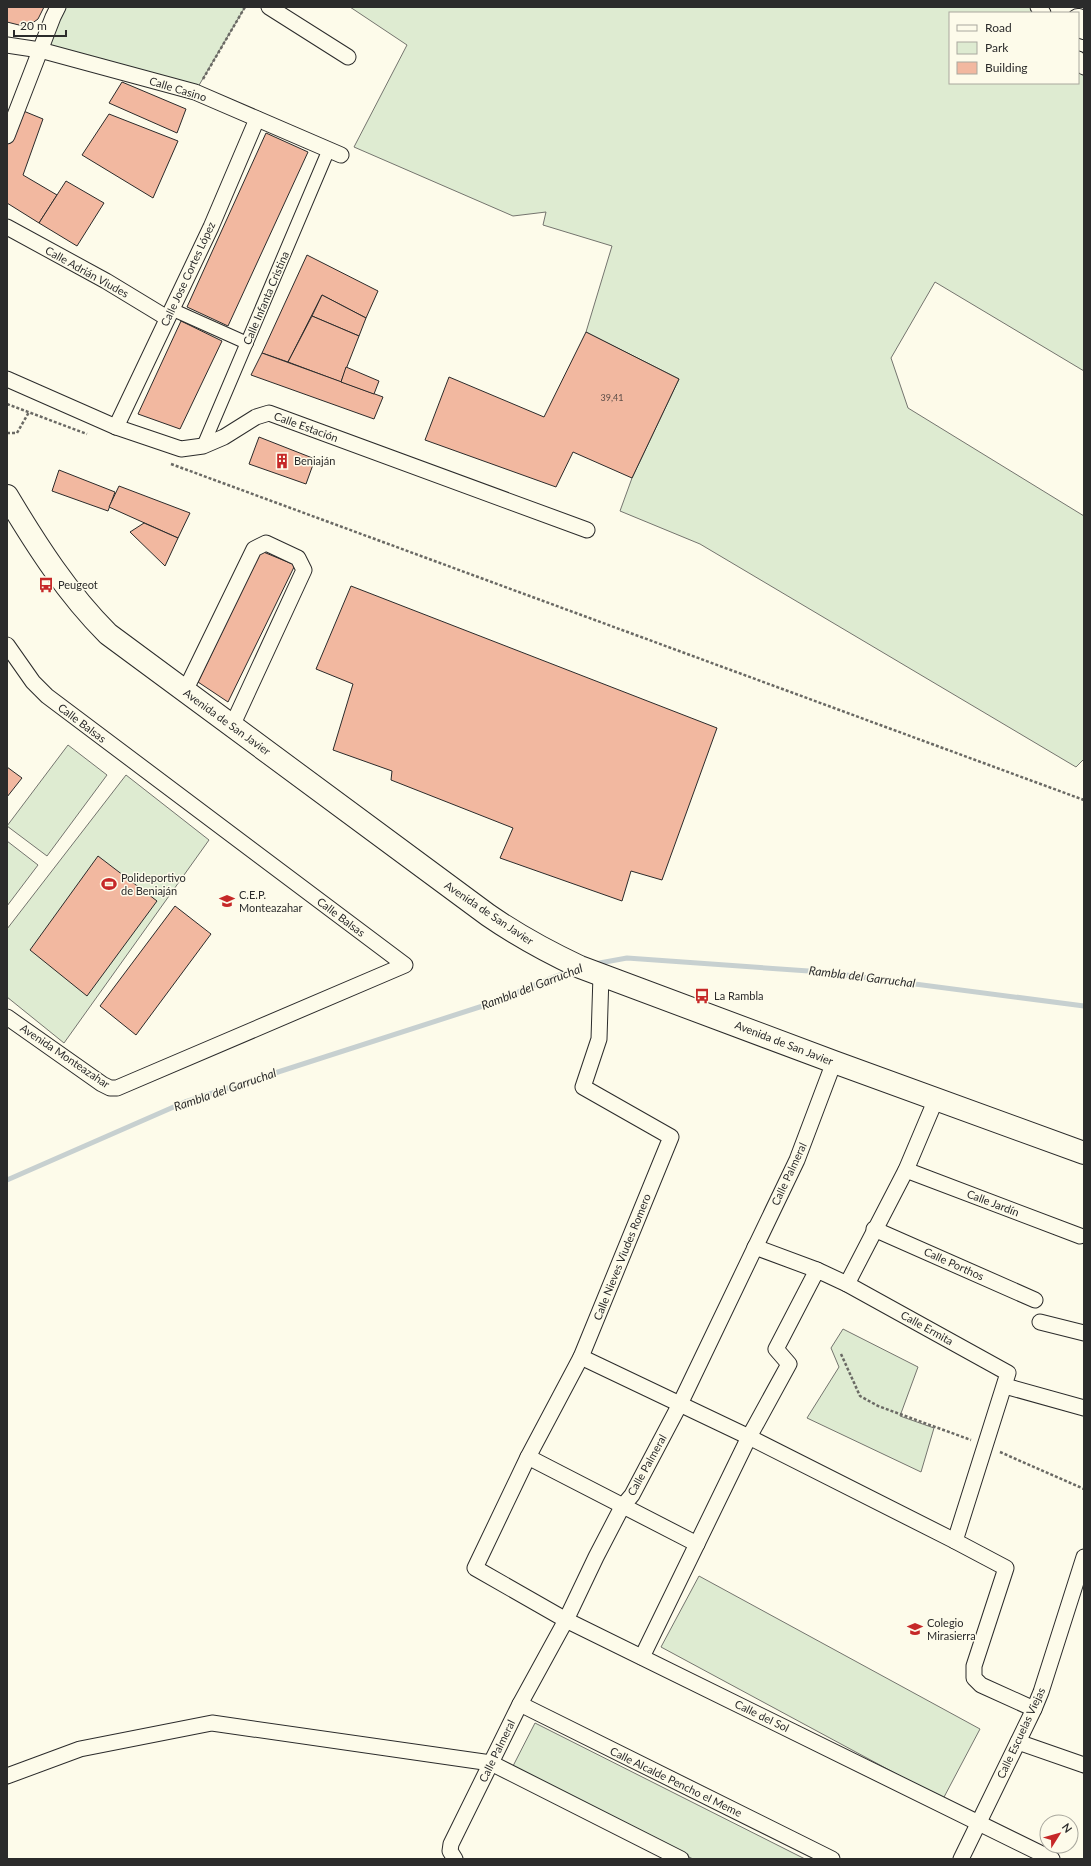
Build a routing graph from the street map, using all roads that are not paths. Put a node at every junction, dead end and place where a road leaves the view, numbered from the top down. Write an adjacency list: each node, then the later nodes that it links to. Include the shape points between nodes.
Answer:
1 (58, 7): 4 (street)
2 (269, 7): 5 (street)
3 (7, 45): 4 (street, Calle Casino)
4 (40, 50): 6 (street, Calle Casino, via 195,92); 7 (street)
5 (348, 57)
6 (257, 119): 8 (street, Calle Casino); 10 (street, Calle Jose Cortes López, via 211,227)
7 (7, 136)
8 (335, 152): 11 (street, Calle Infanta Cristina)
9 (7, 227): 10 (street, Calle Adrián Viudes)
10 (169, 313): 11 (street); 13 (street, Calle Jose Cortes López)
11 (247, 343): 14 (street, Calle Infanta Cristina)
12 (7, 379): 13 (street, Calle Estación)
13 (116, 427): 14 (street, Calle Estación, via 181,449)
14 (203, 446): 16 (street, Calle Estación, via 268,413)
15 (7, 496): 18 (main road, Avenida de San Javier, via 46,558 92,618 108,634)
16 (587, 530)
17 (7, 645): 23 (street, Calle Balsas, via 33,682 47,696 405,965)
18 (185, 691): 19 (main road, Avenida de San Javier); 19 (street, via 254,549 266,543 298,558 304,570)
19 (232, 726): 20 (main road, Avenida de San Javier, via 488,915 543,949)
20 (601, 975): 22 (main road, Avenida de San Javier); 35 (street, Calle Nieves Viudes Romero, via 599,1039 583,1087 671,1138)
21 (7, 1017): 23 (street, Avenida Monteazahar, via 106,1086)
22 (834, 1062): 24 (main road, Avenida de San Javier); 29 (street, Calle Palmeral, via 797,1160)
23 (124, 1086)
24 (936, 1099): 25 (main road, Avenida de San Javier); 26 (street)
25 (1084, 1153)
26 (906, 1170): 27 (street); 28 (street, Calle Jardín)
27 (874, 1229): 31 (street); 32 (street, Calle Porthos)
28 (1080, 1236)
29 (755, 1247): 30 (street, Calle Ermita); 37 (street, Calle Palmeral)
30 (817, 1270): 31 (street, Calle Ermita); 39 (street, via 776,1349 789,1364)
31 (847, 1284): 36 (street, Calle Ermita)
32 (1035, 1300)
33 (1040, 1322): 34 (street)
34 (1084, 1333)
35 (581, 1357): 37 (street); 40 (street, Calle Nieves Viudes Romero)
36 (1006, 1380): 38 (street, Calle Ermita); 42 (street)
37 (680, 1404): 39 (street); 41 (street, Calle Palmeral, via 632,1495)
38 (1084, 1408)
39 (749, 1437): 42 (street); 43 (street)
40 (528, 1457): 41 (street); 45 (street, Calle Nieves Viudes Romero)
41 (622, 1507): 43 (street); 47 (street, Calle Palmeral)
42 (955, 1541): 50 (street, via 1006,1568 974,1666 974,1678 981,1685)
43 (697, 1544): 48 (street)
44 (1084, 1557): 46 (street, Calle Escuelas Viejas)
45 (475, 1568): 47 (street, Calle del Sol)
46 (1080, 1582): 50 (street, Calle Escuelas Viejas)
47 (566, 1620): 48 (street, Calle del Sol); 49 (street, Calle Palmeral)
48 (642, 1657): 55 (street, Calle del Sol)
49 (520, 1704): 52 (street, Calle Palmeral); 58 (street, Calle Alcalde Pencho el Meme)
50 (1034, 1709): 51 (street, Calle Escuelas Viejas)
51 (1018, 1742): 53 (street); 55 (street, Calle Escuelas Viejas)
52 (491, 1763): 54 (street, via 212,1723 80,1749); 56 (street, Calle Palmeral, via 451,1844 450,1851); 57 (street)
53 (1084, 1765)
54 (7, 1776)
55 (979, 1822): 59 (street, Calle Escuelas Viejas); 60 (street, Calle del Sol)
56 (455, 1859)
57 (681, 1859)
58 (832, 1859)
59 (961, 1859)
60 (1052, 1859)

